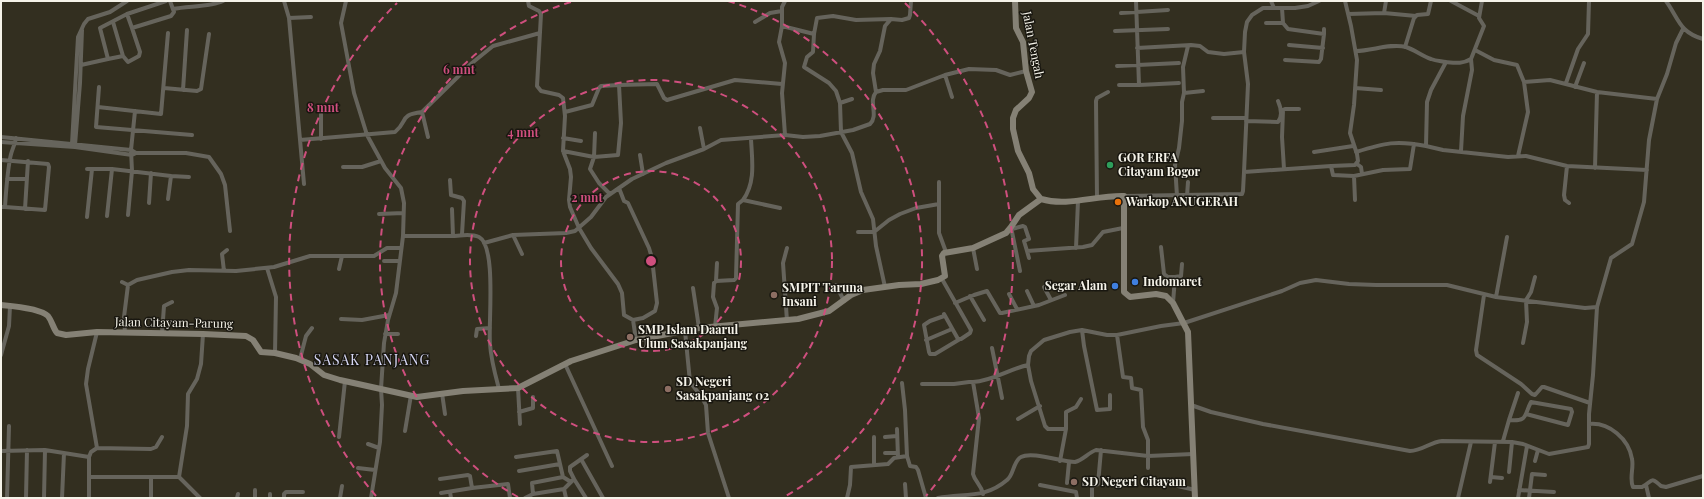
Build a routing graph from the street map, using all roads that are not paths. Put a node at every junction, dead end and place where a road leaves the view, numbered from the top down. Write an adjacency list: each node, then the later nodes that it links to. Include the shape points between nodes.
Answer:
1 (127, 1): 48 (street, via 110,12 88,19)
2 (166, 1): 33 (street)
3 (170, 1): 27 (street)
4 (186, 1): 24 (street)
5 (284, 1): 38 (street)
6 (346, 1): 113 (street, via 341,17 342,31 354,93)
7 (528, 1): 53 (street, via 530,6 540,12)
8 (785, 1): 29 (street)
9 (911, 1): 39 (street, via 909,18)
10 (1015, 1): 75 (main road, Jalan Tengah, via 1016,28 1025,50)
11 (1136, 1): 30 (street)
12 (1271, 1): 25 (street)
13 (1319, 1): 23 (street)
14 (1345, 1): 34 (street)
15 (1386, 1): 32 (street)
16 (1431, 1): 35 (street, via 1428,14)
17 (1451, 1): 36 (street)
18 (1482, 1): 36 (street)
19 (1589, 1): 81 (street, via 1588,34 1578,49)
20 (1666, 1): 47 (street)
21 (220, 2): 22 (street, via 213,5)
22 (203, 3): 24 (street)
23 (1308, 3): 26 (street)
24 (188, 6): 27 (street)
25 (1274, 8): 26 (street); 64 (street, via 1262,8 1249,18)
26 (1282, 8): 43 (street)
27 (173, 9): 45 (street, via 171,16)
28 (1168, 10): 30 (street)
29 (782, 11): 41 (street, via 770,13); 44 (street)
30 (1136, 12): 31 (street); 50 (street)
31 (1121, 13)
32 (1384, 13): 34 (street); 35 (street)
33 (128, 14): 40 (street); 45 (street)
34 (1348, 14): 63 (street)
35 (1416, 16): 59 (street)
36 (1479, 16): 62 (street, via 1484,26)
37 (311, 17): 38 (street)
38 (288, 18): 122 (street)
39 (891, 19): 55 (street, via 856,20 832,16 817,18); 91 (street, via 885,26 880,52 874,64)
40 (114, 22): 65 (street); 66 (street, via 100,29)
41 (755, 22)
42 (1266, 23): 43 (street)
43 (1283, 23): 61 (street, via 1292,31 1324,31)
44 (782, 26): 55 (street); 79 (street, via 779,42 785,63)
45 (132, 28): 65 (street, via 140,55 128,62)
46 (1168, 29): 50 (street)
47 (1683, 29): 56 (street); 97 (street)
48 (82, 30): 72 (street); 127 (street, via 78,37)
49 (187, 30): 88 (street)
50 (1136, 30): 51 (street); 60 (street)
51 (1115, 31)
52 (168, 33): 86 (street)
53 (540, 33): 104 (street, via 494,46 472,62); 105 (street, via 537,86 541,91 562,97)
54 (209, 34): 88 (street, via 202,88 197,91)
55 (814, 34): 99 (street, via 814,52 807,56 804,67 829,82)
56 (1703, 39)
57 (1289, 45): 61 (street)
58 (1188, 46): 60 (street); 64 (street, via 1200,46 1208,52 1224,54); 94 (street, via 1183,68)
59 (1405, 47): 63 (street); 69 (street, via 1431,59)
60 (1137, 48): 73 (street)
61 (1323, 48): 68 (street, via 1319,62)
62 (1475, 50): 67 (street); 78 (street, via 1494,60 1517,65)
63 (1356, 51): 87 (street)
64 (1244, 52): 107 (street, via 1248,84)
65 (122, 56): 66 (street)
66 (108, 59): 72 (street)
67 (1471, 59): 69 (street, via 1459,63); 133 (street, via 1472,70 1464,111)
68 (1285, 60)
69 (1446, 62): 129 (street, via 1427,102)
70 (1584, 62): 84 (street)
71 (1179, 63): 73 (street)
72 (81, 65): 127 (street)
73 (1138, 65): 74 (street); 80 (street)
74 (1117, 66)
75 (1026, 72): 76 (street, via 1010,75 996,70 969,69); 175 (main road, Jalan Tengah, via 1031,96 1016,110 1013,129 1018,151 1029,173 1033,189)
76 (945, 76): 91 (street, via 906,90); 95 (street)
77 (1179, 82): 80 (street)
78 (1524, 82): 81 (street, via 1550,80); 138 (street, via 1528,112)
79 (782, 84): 82 (street, via 735,80 667,100 657,84); 114 (street)
80 (1139, 84): 83 (street)
81 (1566, 84): 84 (street)
82 (620, 85): 105 (street, via 601,86 592,105); 139 (street, via 619,153 616,156)
83 (1119, 85)
84 (1575, 86): 93 (street)
85 (99, 87): 100 (street)
86 (164, 88): 88 (street); 103 (street, via 161,114)
87 (1354, 88): 89 (street); 128 (street, via 1350,132)
88 (183, 90)
89 (1381, 90)
90 (1203, 91): 94 (street)
91 (876, 92): 110 (street, via 873,98 873,122 866,127)
92 (1108, 92): 173 (street, via 1096,101)
93 (1597, 92): 97 (street); 149 (street)
94 (1184, 93): 171 (street, via 1175,165)
95 (952, 97)
96 (852, 99): 99 (street)
97 (1657, 99): 153 (street, via 1649,140)
98 (1278, 101): 107 (street, via 1281,112 1278,122)
99 (840, 103): 110 (street)
100 (98, 107): 103 (street); 109 (street, via 96,127)
101 (321, 109): 120 (street)
102 (1299, 109): 152 (street, via 1283,110)
103 (135, 110): 109 (street)
104 (422, 112): 113 (street, via 408,115 395,132); 116 (street)
105 (564, 112): 118 (street)
106 (1213, 118): 107 (street)
107 (1246, 120): 155 (street)
108 (700, 128): 131 (street)
109 (134, 130): 112 (street); 136 (street)
110 (841, 132): 114 (street, via 808,137); 196 (street, via 852,153 861,192 871,213)
111 (595, 134): 139 (street)
112 (192, 135)
113 (367, 135): 120 (street); 143 (street)
114 (785, 135): 119 (street)
115 (1, 137): 121 (street)
116 (428, 137)
117 (16, 138): 121 (street); 125 (street); 127 (street)
118 (563, 138): 123 (street); 132 (street)
119 (751, 138): 131 (street, via 726,139); 176 (street, via 752,179)
120 (321, 139): 122 (street)
121 (7, 140): 124 (street); 125 (street); 130 (street)
122 (300, 140): 167 (street)
123 (580, 141)
124 (1, 142)
125 (16, 144): 127 (street); 130 (street)
126 (1414, 144): 129 (street); 135 (street, via 1390,143); 158 (street, via 1410,170)
127 (73, 145): 136 (street)
128 (1353, 146): 134 (street); 135 (street)
129 (1426, 146): 133 (street)
130 (12, 148): 141 (street)
131 (704, 149): 157 (street)
132 (563, 151): 139 (street); 191 (street, via 571,173 569,204)
133 (1461, 151): 138 (street)
134 (1314, 152)
135 (1356, 152): 144 (street)
136 (133, 153): 154 (street); 194 (street, via 186,153 209,157 225,185)
137 (640, 155): 157 (street)
138 (1518, 156): 146 (street)
139 (594, 157): 169 (street, via 590,169)
140 (1, 160): 141 (street)
141 (9, 160): 142 (street); 162 (street)
142 (28, 161): 163 (street); 184 (street, via 48,164 47,209)
143 (381, 161): 147 (street); 186 (street, via 401,188 404,196)
144 (1357, 164): 145 (street); 158 (street, via 1361,167)
145 (1331, 166): 152 (street); 160 (street, via 1333,175)
146 (1567, 166): 149 (street); 180 (street, via 1564,196)
147 (343, 167)
148 (87, 168): 150 (street)
149 (1595, 168): 153 (street)
150 (92, 169): 151 (street); 190 (street)
151 (112, 169): 154 (street); 189 (street)
152 (1284, 169): 155 (street)
153 (1647, 170): 248 (street, via 1643,209 1632,244 1611,258)
154 (132, 171): 156 (street); 188 (street)
155 (1244, 172): 172 (street, via 1242,194)
156 (151, 173): 159 (street); 179 (street)
157 (643, 174): 168 (street)
158 (1362, 174): 160 (street)
159 (171, 176): 161 (street); 174 (street)
160 (1354, 176): 177 (street)
161 (189, 178)
162 (7, 179): 163 (street); 182 (street)
163 (27, 179): 184 (street)
164 (450, 180): 197 (street, via 451,196 462,198 464,201)
165 (939, 182): 181 (street)
166 (1188, 182): 172 (street)
167 (304, 184)
168 (619, 188): 169 (street); 252 (street, via 650,253 657,303 655,311 648,316)
169 (610, 194): 191 (street)
170 (1124, 196): 171 (street); 173 (main road); 193 (main road)
171 (1177, 196): 172 (street)
172 (1187, 196)
173 (1097, 198): 178 (main road)
174 (168, 199)
175 (1041, 199): 178 (main road, via 1058,202); 192 (main road, via 1019,215)
176 (743, 200): 183 (street); 226 (street, via 737,208 736,279)
177 (1355, 200)
178 (1078, 201): 207 (street)
179 (149, 203)
180 (1569, 203)
181 (939, 204): 196 (street, via 900,214); 210 (street, via 940,234)
182 (3, 207): 184 (street)
183 (780, 208)
184 (25, 209)
185 (452, 209): 200 (street)
186 (403, 213): 187 (street); 199 (street)
187 (379, 214)
188 (128, 215)
189 (107, 216)
190 (87, 217)
191 (579, 228): 198 (street, via 566,233); 252 (street, via 618,284 622,293 624,315)
192 (1012, 228): 206 (main road); 209 (street, via 1025,227 1029,237 1024,241); 221 (street)
193 (1124, 228): 207 (street, via 1103,232 1092,245); 244 (main road, via 1124,292 1130,297 1163,295)
194 (230, 231)
195 (858, 232): 196 (street)
196 (874, 232): 230 (street)
197 (462, 234): 200 (street); 202 (street, via 479,237)
198 (513, 235): 202 (street); 211 (street)
199 (402, 236): 200 (street); 204 (street)
200 (453, 236)
201 (1507, 237): 238 (street)
202 (484, 243): 258 (street, via 491,289)
203 (1161, 247): 223 (street, via 1164,274)
204 (401, 248): 212 (street, via 387,248 374,256); 215 (street)
205 (787, 248): 254 (street, via 783,264)
206 (972, 248): 210 (main road); 220 (street)
207 (1076, 248): 209 (street)
208 (227, 250): 222 (street, via 222,254)
209 (1026, 251): 213 (street)
210 (946, 252): 225 (main road, via 942,256 945,275)
211 (522, 254)
212 (342, 256): 218 (street, via 310,256); 219 (street)
213 (1028, 258)
214 (384, 261): 215 (street)
215 (399, 261): 250 (street, via 396,293)
216 (717, 263): 226 (street)
217 (1182, 264): 223 (street, via 1181,276)
218 (267, 268): 222 (street); 276 (street, via 276,297)
219 (340, 269)
220 (977, 269)
221 (1020, 271)
222 (224, 272): 228 (street, via 172,272 137,280)
223 (1175, 277): 244 (street)
224 (1535, 277): 240 (street)
225 (942, 279): 230 (main road, Jalan Citayam-Parung, via 921,284); 243 (street)
226 (716, 281): 256 (street, via 712,287 716,305)
227 (122, 282): 228 (street)
228 (128, 285): 264 (street)
229 (836, 285): 241 (street)
230 (885, 287): 241 (main road, Jalan Citayam-Parung, via 859,291)
231 (1044, 287): 239 (street)
232 (693, 288): 259 (street)
233 (1027, 291): 247 (street)
234 (1009, 294): 249 (street)
235 (1065, 295): 239 (street)
236 (1484, 295): 238 (street); 255 (street, via 1441,284 1342,284 1316,280 1300,283); 296 (street, via 1476,350 1478,355 1532,394 1535,395 1544,387)
237 (970, 296): 243 (street); 249 (street, via 987,291 1000,313); 253 (street)
238 (1496, 297): 240 (street)
239 (1051, 300): 247 (street)
240 (1526, 300): 248 (street, via 1585,308); 274 (street, via 1527,322)
241 (844, 301): 254 (main road, Jalan Citayam-Parung, via 825,313)
242 (172, 302): 265 (street, via 164,306)
243 (955, 303): 271 (street, via 971,331)
244 (1173, 303): 255 (main road)
245 (1, 305): 246 (main road, Jalan Citayam-Parung)
246 (10, 306): 263 (main road, Jalan Citayam-Parung, via 45,313 60,334); 277 (street, via 9,326)
247 (1034, 306): 249 (street)
248 (1597, 307): 296 (street)
249 (1017, 309)
250 (389, 315): 251 (street, via 362,320); 267 (street)
251 (342, 319)
252 (633, 320): 272 (street)
253 (984, 320)
254 (787, 321): 256 (main road, Jalan Citayam-Parung)
255 (1184, 323): 269 (street); 297 (main road, via 1190,340)
256 (715, 327): 259 (main road, Jalan Citayam-Parung)
257 (312, 328): 278 (street, via 306,336)
258 (490, 328): 270 (street, via 477,329); 288 (street, via 491,363)
259 (699, 328): 262 (main road, Jalan Citayam-Parung)
260 (952, 329): 271 (street); 273 (street); 273 (street, via 944,315 925,323)
261 (1082, 330): 269 (street); 280 (street, via 1040,342 1031,351); 292 (street, via 1097,410 1110,409)
262 (686, 331): 272 (main road, Jalan Citayam-Parung); 396 (street, via 690,382 706,405 708,433)
263 (97, 332): 264 (main road, Jalan Citayam-Parung); 321 (street, via 86,384)
264 (125, 333): 265 (main road, Jalan Citayam-Parung)
265 (162, 333): 266 (main road, Jalan Citayam-Parung)
266 (203, 334): 276 (main road, Jalan Citayam-Parung, via 246,336 253,340 261,352); 356 (street, via 201,364 197,379 188,394 187,426)
267 (385, 334): 268 (street); 287 (street)
268 (398, 334)
269 (1118, 335): 335 (street, via 1123,377 1131,378 1132,388 1141,390)
270 (476, 336)
271 (960, 339): 273 (street, via 932,354)
272 (636, 340): 279 (main road, Jalan Citayam-Parung)
273 (926, 340)
274 (1523, 343)
275 (992, 348): 281 (street)
276 (275, 353): 278 (main road, Jalan Citayam-Parung)
277 (1, 355)
278 (300, 359): 282 (main road, Jalan Citayam-Parung, via 324,375)
279 (565, 364): 286 (main road, Jalan Citayam-Parung); 344 (street)
280 (1028, 365): 281 (street); 298 (street)
281 (998, 375): 283 (street); 294 (street)
282 (345, 381): 287 (main road, Jalan Citayam-Parung); 312 (street)
283 (973, 382): 285 (street); 377 (street, via 979,418 973,474)
284 (902, 383): 334 (street)
285 (922, 384)
286 (518, 388): 288 (main road, Jalan Citayam-Parung); 299 (street)
287 (381, 389): 291 (main road, Jalan Citayam-Parung); 322 (street)
288 (499, 389): 289 (main road, Jalan Citayam-Parung)
289 (442, 393): 291 (main road, Jalan Citayam-Parung, via 420,397); 300 (street)
290 (1518, 393): 303 (street)
291 (411, 395): 309 (street)
292 (1110, 395)
293 (533, 397): 299 (street, via 532,408)
294 (1002, 398)
295 (1081, 399): 308 (street, via 1076,407 1066,412)
296 (1590, 403): 305 (street)
297 (1191, 405): 316 (street, via 1263,424 1410,452 1442,440); 331 (main road)
298 (1040, 406): 302 (street); 308 (street, via 1047,428)
299 (519, 412): 304 (street)
300 (445, 414)
301 (1526, 414): 301 (street, via 1568,425 1572,412 1571,409 1532,402); 303 (street, via 1519,420)
302 (1018, 419)
303 (1510, 420): 315 (street)
304 (520, 424)
305 (1589, 424): 328 (street, via 1588,447 1549,454); 364 (street, via 1606,425 1617,434 1630,451 1632,485 1637,488)
306 (9, 426): 324 (street)
307 (897, 429): 310 (street)
308 (1066, 429): 339 (street)
309 (405, 431)
310 (897, 436): 314 (street); 333 (street)
311 (162, 437): 321 (street, via 156,447 151,449)
312 (339, 437)
313 (874, 437): 343 (street)
314 (885, 437)
315 (1503, 441): 317 (street); 318 (street)
316 (1471, 442): 317 (street); 404 (street)
317 (1495, 442): 358 (street, via 1490,480)
318 (1512, 442): 320 (street); 350 (street)
319 (368, 444): 322 (street)
320 (1527, 446): 328 (street); 370 (street)
321 (98, 448): 336 (street, via 92,450)
322 (379, 448): 348 (street)
323 (1, 450): 324 (street)
324 (8, 450): 325 (street); 380 (street)
325 (27, 450): 326 (street); 381 (street)
326 (45, 450): 329 (street); 382 (street)
327 (1101, 450): 335 (street); 341 (street, via 1088,453 1078,462); 402 (street, via 1098,484 1092,486)
328 (1538, 450): 340 (street)
329 (64, 453): 336 (street); 383 (street)
330 (885, 453): 333 (street)
331 (1193, 454): 335 (street); 369 (main road)
332 (587, 455): 338 (street)
333 (898, 455): 334 (street); 343 (street, via 890,463)
334 (907, 456): 399 (street, via 910,466 918,470)
335 (1148, 456): 346 (street)
336 (89, 457): 354 (street)
337 (516, 457): 342 (street, via 557,450)
338 (581, 459): 361 (street, via 570,467); 395 (street)
339 (1060, 461): 341 (street); 377 (street, via 1038,456 1022,456 1009,480)
340 (1535, 461)
341 (1069, 462): 360 (street)
342 (560, 464): 349 (street); 357 (street)
343 (874, 465): 397 (street, via 852,467)
344 (612, 466)
345 (358, 468): 348 (street)
346 (1148, 468)
347 (1532, 468): 351 (street)
348 (375, 470): 390 (street)
349 (519, 471)
350 (1509, 472)
351 (1532, 474): 352 (street); 371 (street)
352 (1545, 475)
353 (1703, 476): 364 (street, via 1666,487 1661,486 1656,480)
354 (90, 477): 355 (street); 384 (street)
355 (151, 477): 356 (street); 385 (street)
356 (179, 477): 386 (street)
357 (562, 477): 361 (street); 376 (street, via 532,483)
358 (1502, 478)
359 (440, 479): 367 (street, via 468,475)
360 (1068, 483)
361 (569, 484): 376 (street); 378 (street); 394 (street)
362 (905, 484): 398 (street)
363 (1040, 485): 401 (street, via 1076,492)
364 (1646, 485): 407 (street)
365 (342, 486): 389 (street)
366 (1178, 486): 369 (street)
367 (472, 488): 373 (street); 392 (street, via 508,484)
368 (255, 490): 387 (street)
369 (1195, 490): 403 (main road)
370 (1519, 490): 371 (street); 405 (street)
371 (1529, 491): 374 (street); 406 (street)
372 (303, 492): 388 (street, via 286,492)
373 (450, 492): 375 (street); 391 (street)
374 (1554, 492)
375 (441, 493)
376 (533, 494): 393 (street)
377 (983, 494): 379 (street)
378 (584, 495)
379 (965, 497): 400 (street)
380 (7, 498)
381 (26, 498)
382 (44, 498)
383 (62, 498)
384 (89, 498)
385 (151, 498)
386 (200, 498)
387 (255, 498)
388 (284, 498)
389 (340, 498)
390 (371, 498)
391 (451, 498)
392 (509, 498)
393 (525, 498)
394 (566, 498)
395 (603, 498)
396 (729, 498)
397 (847, 498)
398 (906, 498)
399 (926, 498)
400 (938, 498)
401 (1077, 498)
402 (1092, 498)
403 (1195, 498)
404 (1458, 498)
405 (1518, 498)
406 (1529, 498)
407 (1649, 498)

